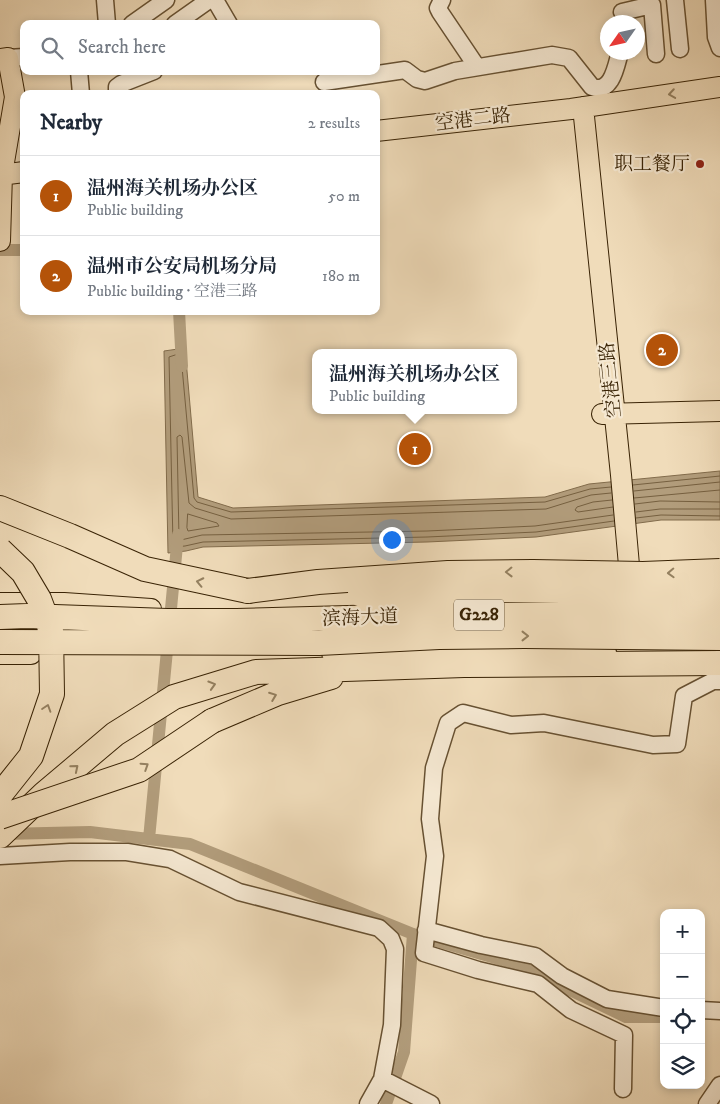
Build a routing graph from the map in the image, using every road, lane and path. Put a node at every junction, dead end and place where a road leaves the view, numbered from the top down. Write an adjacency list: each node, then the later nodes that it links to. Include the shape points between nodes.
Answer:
1 (104, 0): 10 (street)
2 (166, 0): 11 (street)
3 (209, 0): 12 (street)
4 (215, 0): 13 (street)
5 (442, 0): 19 (street, via 438,8 440,12)
6 (675, 0): 15 (street)
7 (714, 0): 14 (street, via 716,37)
8 (652, 3): 9 (street); 16 (street)
9 (621, 8)
10 (106, 20)
11 (138, 20)
12 (182, 20)
13 (227, 20)
14 (720, 48)
15 (680, 49)
16 (656, 54)
17 (10, 58): 31 (main road, via 15,97)
18 (617, 60): 19 (street, via 610,82 606,87 597,89 569,58 562,56)
19 (478, 67): 20 (street, via 425,81 405,70)
20 (380, 74)
21 (80, 75): 26 (street)
22 (144, 75): 27 (street, via 121,84)
23 (371, 75): 24 (street)
24 (324, 82)
25 (720, 87): 28 (main road, 空港二路, one-way to 28)
26 (81, 90)
27 (117, 90)
28 (577, 108): 29 (main road, 空港二路); 34 (main road, 空港三路)
29 (380, 131)
30 (20, 173): 31 (main road)
31 (1, 175): 32 (main road)
32 (0, 241)
33 (720, 410): 34 (main road)
34 (608, 414): 43 (main road, 空港三路)
35 (0, 494): 37 (highway)
36 (0, 508): 37 (highway)
37 (70, 536): 40 (highway, one-way to 37, via 145,569)
38 (0, 550): 55 (highway, one-way to 38, bridge, via 31,756 52,694 51,631 39,599 23,572)
39 (720, 572): 40 (highway, one-way to 40, bridge, via 448,573 318,582)
40 (248, 591): 41 (highway, bridge, via 340,594 504,590)
41 (720, 593)
42 (720, 601): 43 (main road)
43 (625, 602): 44 (main road, via 187,612 64,603); 49 (main road, 空港三路)
44 (0, 603)
45 (720, 614): 46 (highway, 滨海大道 / G228, bridge, via 460,615 237,621)
46 (0, 617)
47 (720, 638): 48 (highway, 滨海大道 / G228, one-way to 47, bridge, via 319,643 524,636)
48 (0, 642)
49 (629, 652): 50 (main road); 51 (main road)
50 (720, 652)
51 (0, 654)
52 (720, 663): 53 (highway)
53 (364, 667): 56 (highway, one-way to 53, bridge, via 139,770 212,721 278,693); 57 (highway, one-way to 53, bridge, via 115,734 174,697 256,672)
54 (720, 682): 59 (street, via 713,681 684,696 677,744 653,745 544,723 511,725 463,713 448,723 434,768 430,818 435,856)
55 (0, 795)
56 (0, 817)
57 (0, 836)
58 (0, 856): 63 (street, via 127,852 170,859 239,892 378,928 391,939 395,949 392,1025)
59 (426, 934): 60 (street, via 535,956 562,976 607,999); 65 (street, via 424,953 538,984 571,1010 624,1035)
60 (660, 1007)
61 (705, 1010): 62 (street)
62 (720, 1012)
63 (382, 1079): 66 (street); 67 (street)
64 (720, 1085): 68 (street)
65 (623, 1089)
66 (368, 1104)
67 (431, 1104)
68 (707, 1104)

